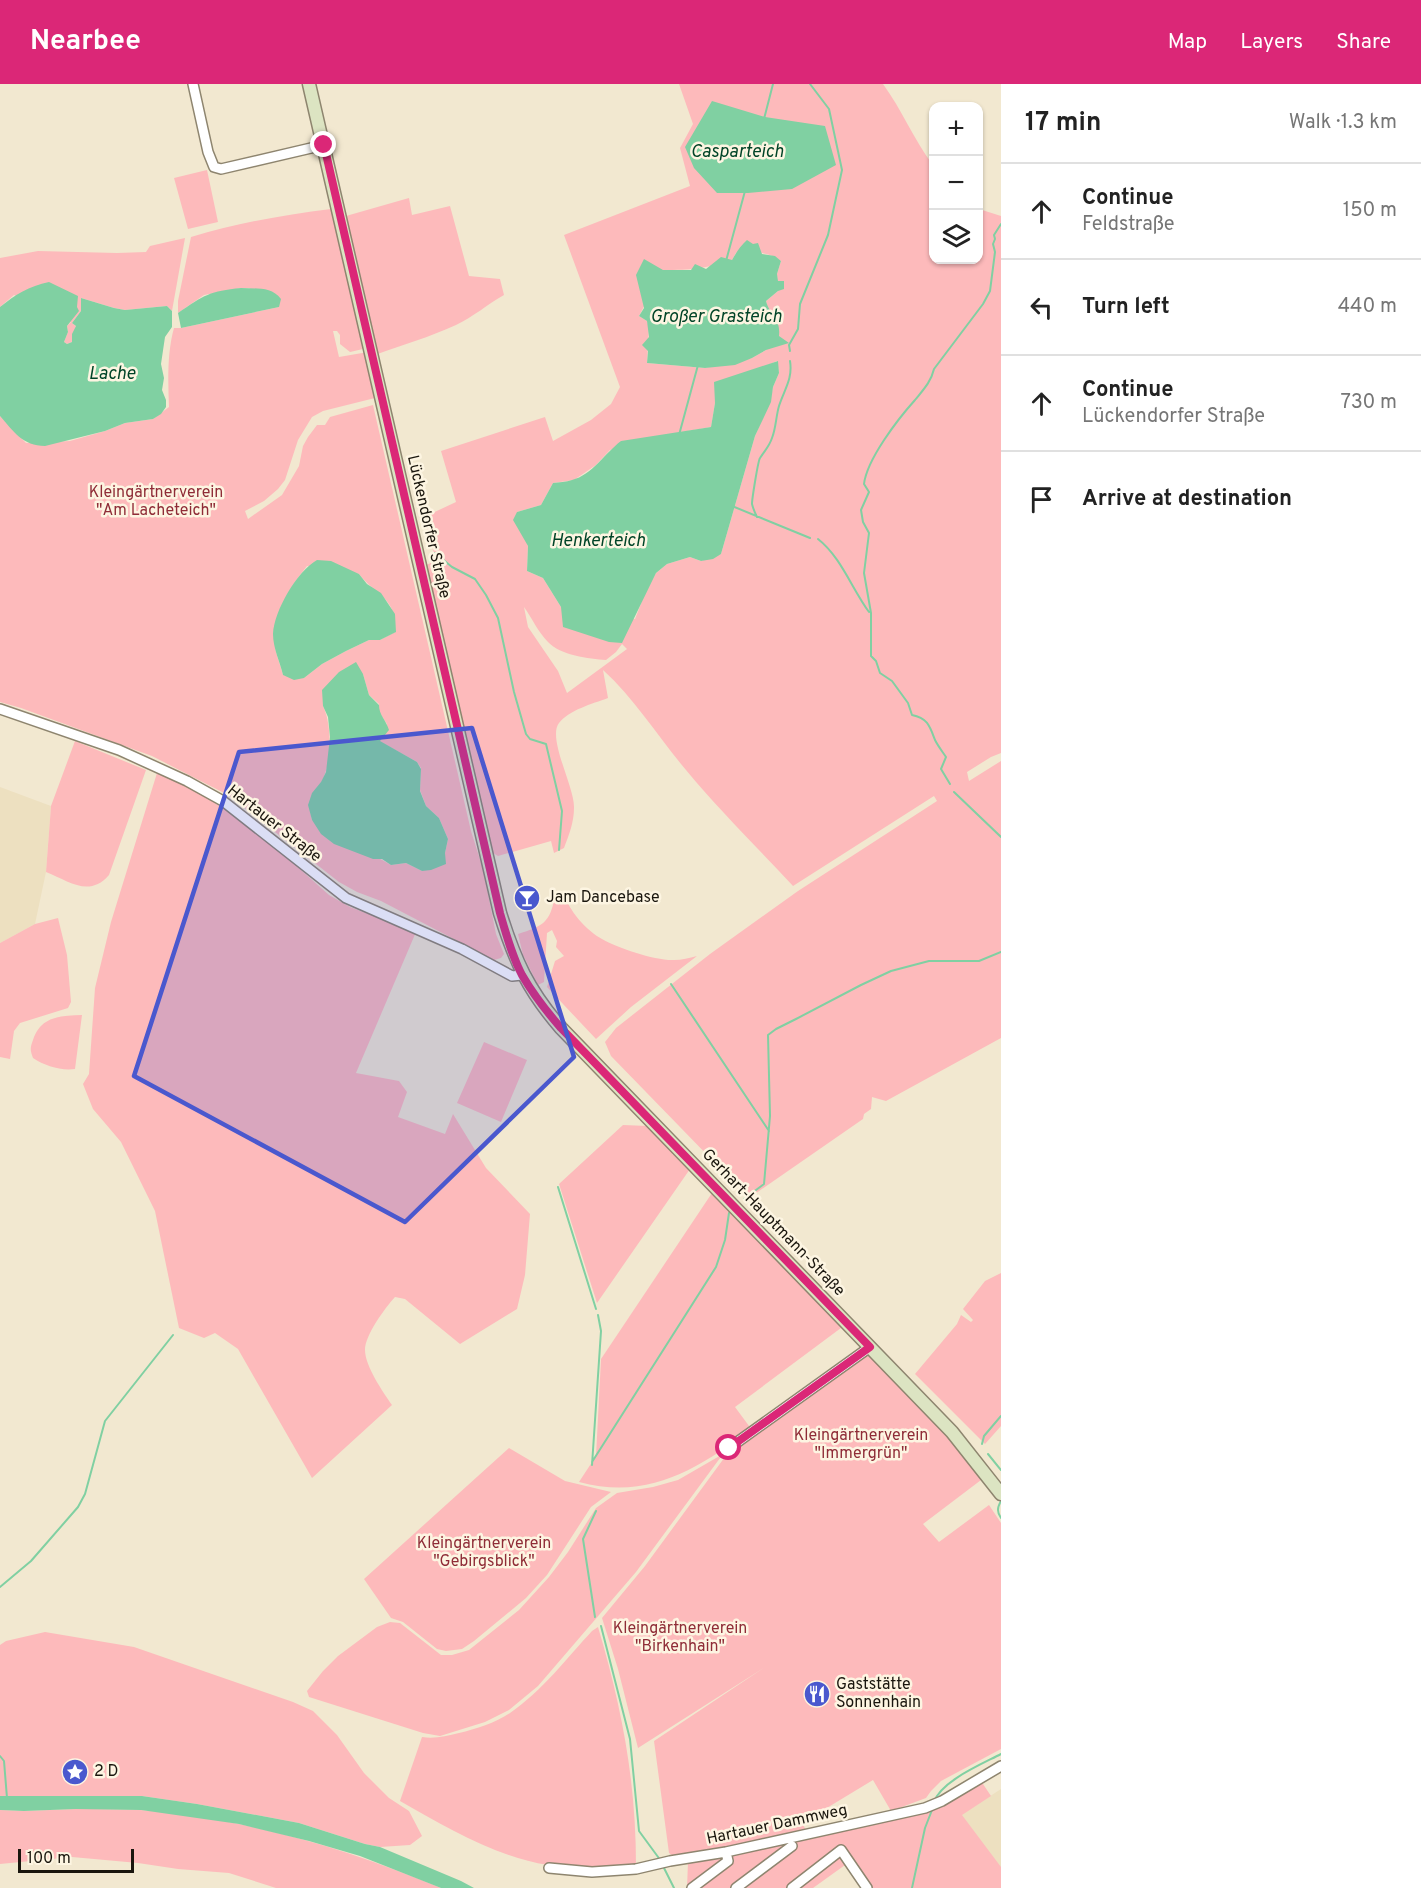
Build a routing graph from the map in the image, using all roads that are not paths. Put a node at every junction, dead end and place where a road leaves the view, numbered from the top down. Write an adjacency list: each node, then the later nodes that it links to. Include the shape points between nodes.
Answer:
1 (193, 84): 3 (street, via 214,167 221,169)
2 (309, 84): 3 (main road, Lückendorfer Straße)
3 (324, 145): 5 (main road, Lückendorfer Straße, via 500,913)
4 (0, 709): 5 (street, Hartauer Straße, via 119,750 187,781 223,801 346,898 462,949 512,976)
5 (522, 975): 6 (main road, Gerhart-Hauptmann-Straße, via 567,1035)
6 (870, 1347): 7 (street); 8 (main road, Gerhart-Hauptmann-Straße, via 952,1432)
7 (729, 1448)
8 (1001, 1494)
9 (1001, 1766): 11 (street, Hartauer Dammweg, via 928,1807)
10 (792, 1846): 14 (street)
11 (726, 1852): 12 (street, Hartauer Dammweg, via 613,1872); 13 (street, via 728,1861)
12 (549, 1868)
13 (692, 1888)
14 (736, 1888)
15 (792, 1888): 16 (street, via 842,1850)
16 (867, 1888)

